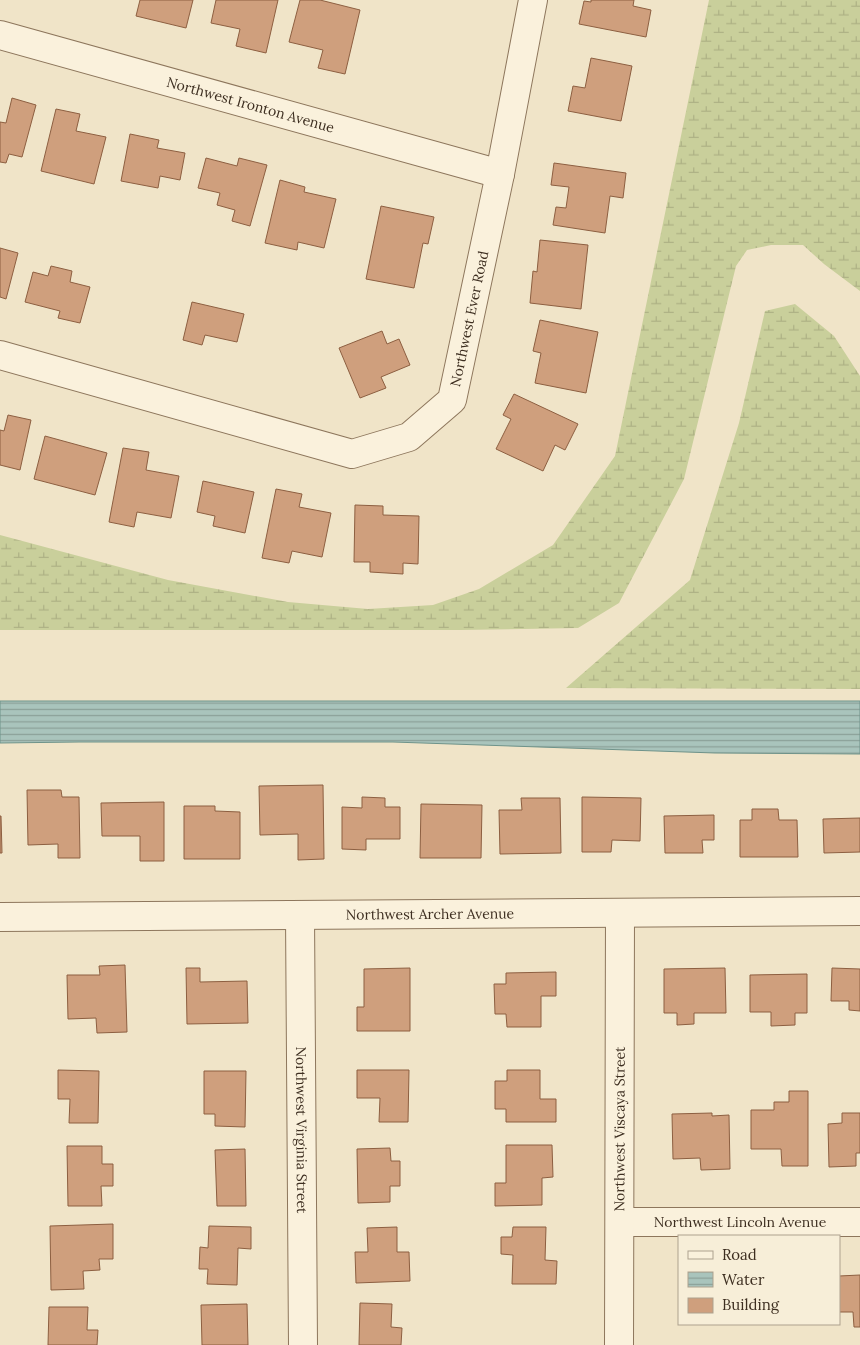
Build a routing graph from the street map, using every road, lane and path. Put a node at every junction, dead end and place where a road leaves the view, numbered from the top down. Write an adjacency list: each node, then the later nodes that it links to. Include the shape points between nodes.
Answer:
1 (533, 0): 3 (street, Northwest Ever Road)
2 (0, 35): 3 (street, Northwest Ironton Avenue)
3 (500, 174): 4 (street, Northwest Ever Road, via 452,400 409,437 352,454)
4 (0, 355)
5 (860, 912): 6 (street, Northwest Archer Avenue)
6 (620, 914): 7 (street, Northwest Archer Avenue); 9 (street, Northwest Viscaya Street)
7 (300, 915): 8 (street, Northwest Archer Avenue); 11 (street, Northwest Virginia Street)
8 (0, 917)
9 (620, 1222): 10 (street, Northwest Lincoln Avenue); 12 (street, Northwest Viscaya Street)
10 (860, 1222)
11 (304, 1345)
12 (619, 1345)

